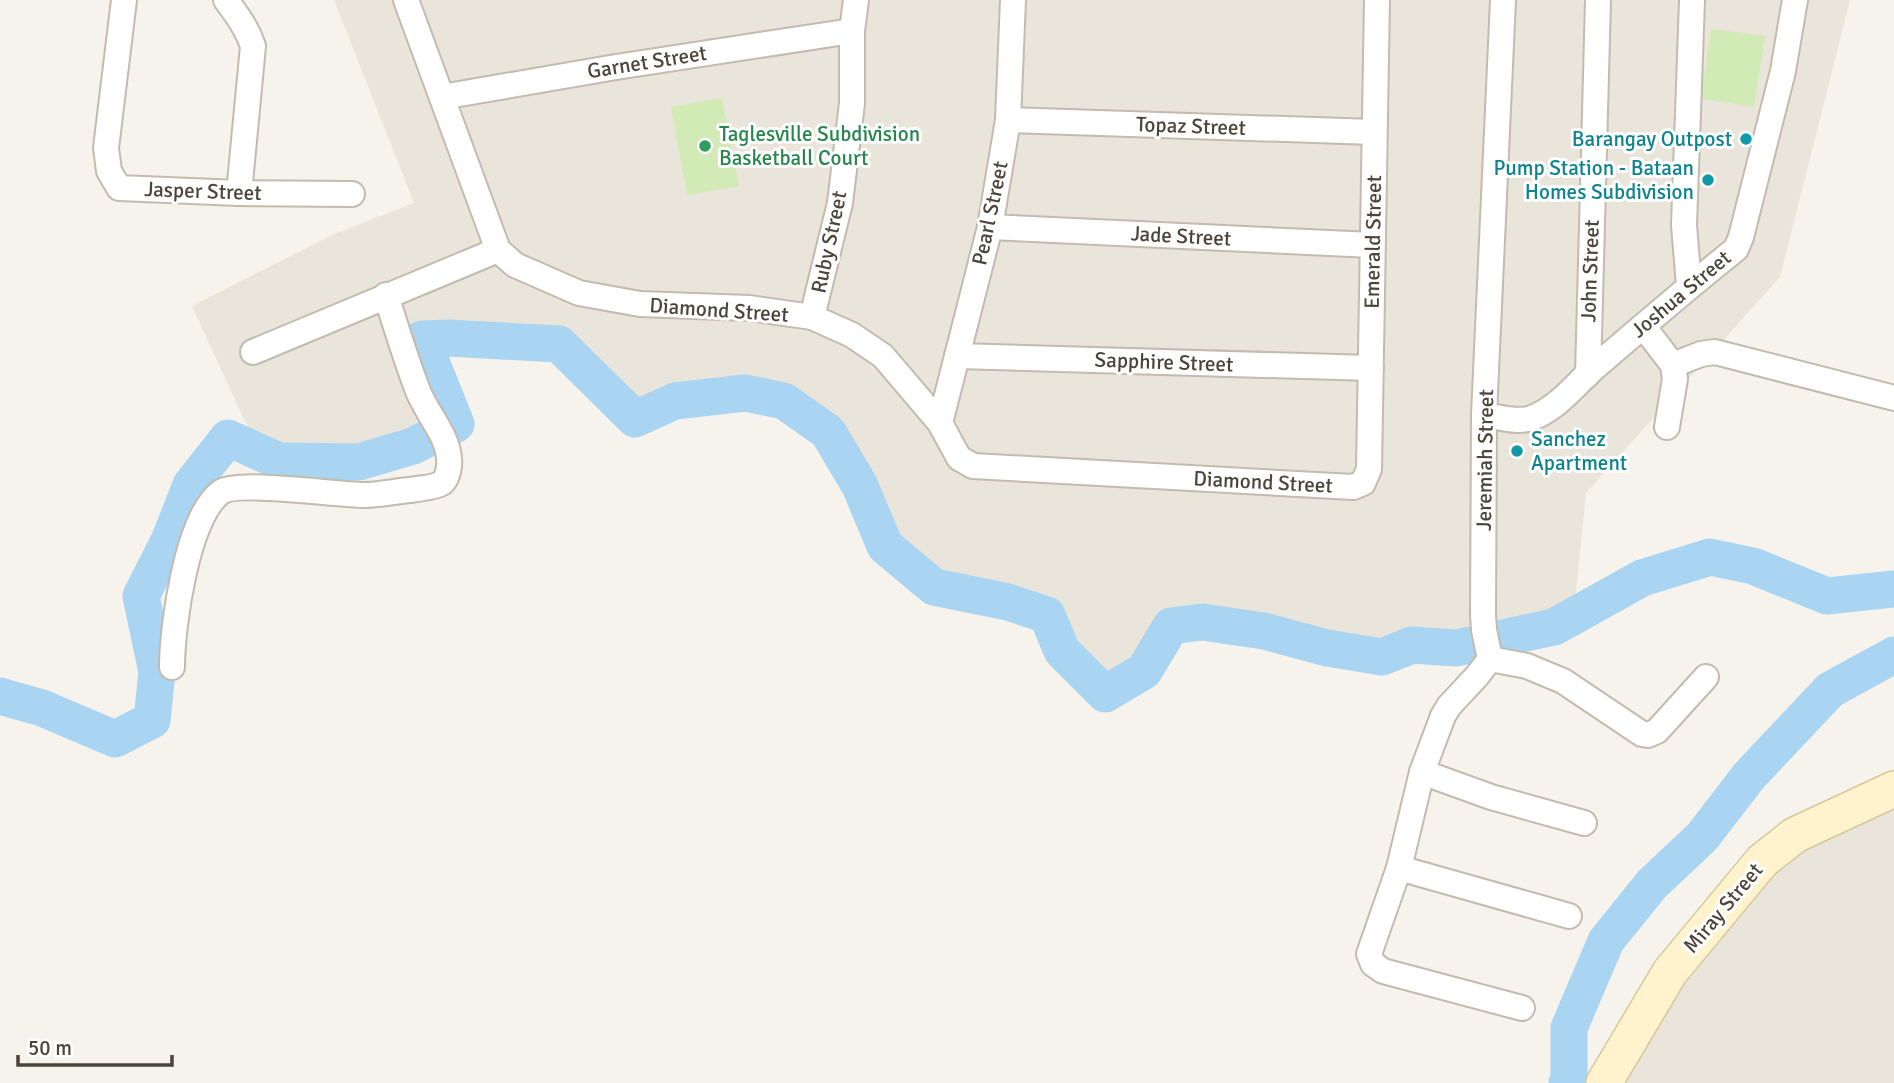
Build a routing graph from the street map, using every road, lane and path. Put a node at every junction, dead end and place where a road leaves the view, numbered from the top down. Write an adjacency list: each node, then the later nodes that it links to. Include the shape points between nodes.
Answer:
1 (124, 0): 15 (street, Jasper Street, via 106,148 116,183 119,187)
2 (226, 0): 15 (street, via 253,46)
3 (406, 0): 12 (street)
4 (856, 0): 11 (street, Ruby Street)
5 (1013, 0): 13 (street, Pearl Street)
6 (1377, 0): 14 (street, Emerald Street)
7 (1503, 0): 30 (street, Jeremiah Street)
8 (1598, 0): 28 (street, John Street)
9 (1692, 0): 20 (street, via 1684,225)
10 (1795, 0): 20 (street, Joshua Street, via 1783,71 1739,243)
11 (852, 31): 12 (street, Garnet Street); 22 (street, Ruby Street, via 852,103 839,203)
12 (442, 97): 19 (street)
13 (1009, 120): 14 (street, Topaz Street); 17 (street, Pearl Street)
14 (1374, 132): 18 (street, Emerald Street)
15 (239, 193): 16 (street, Jasper Street)
16 (352, 194)
17 (990, 227): 18 (street, Jade Street); 25 (street, Pearl Street)
18 (1373, 246): 27 (street, Emerald Street)
19 (498, 250): 21 (street); 22 (street, Diamond Street, via 515,265 579,293 640,304 749,308)
20 (1689, 286): 23 (street, Joshua Street)
21 (386, 295): 24 (street); 35 (street, via 418,392 450,458 446,478 429,487 365,495 225,490 203,513 192,543 176,611)
22 (812, 317): 31 (street, Diamond Street, via 883,356)
23 (1643, 326): 26 (street); 28 (street, Joshua Street)
24 (253, 352)
25 (957, 356): 27 (street, Sapphire Street); 31 (street, Pearl Street)
26 (1673, 365): 29 (street, via 1715,352); 32 (street)
27 (1370, 369): 33 (street, Emerald Street, via 1369,469)
28 (1588, 374): 30 (street, Joshua Street, via 1560,401 1529,419)
29 (1894, 398)
30 (1484, 415): 34 (street, Jeremiah Street)
31 (940, 423): 33 (street, Diamond Street, via 959,458 973,466 1353,487)
32 (1667, 427)
33 (1363, 483)
34 (1487, 644): 36 (street, via 1563,681 1648,735 1657,731); 37 (street, via 1477,676 1443,716)
35 (172, 667)
36 (1706, 677)
37 (1422, 772): 39 (street); 40 (street)
38 (1894, 789): 43 (street, Miray Street, via 1795,835 1762,861 1670,972)
39 (1584, 823)
40 (1399, 868): 41 (street); 42 (street, via 1369,954 1373,964 1383,971)
41 (1570, 916)
42 (1522, 1008)
43 (1605, 1083)

